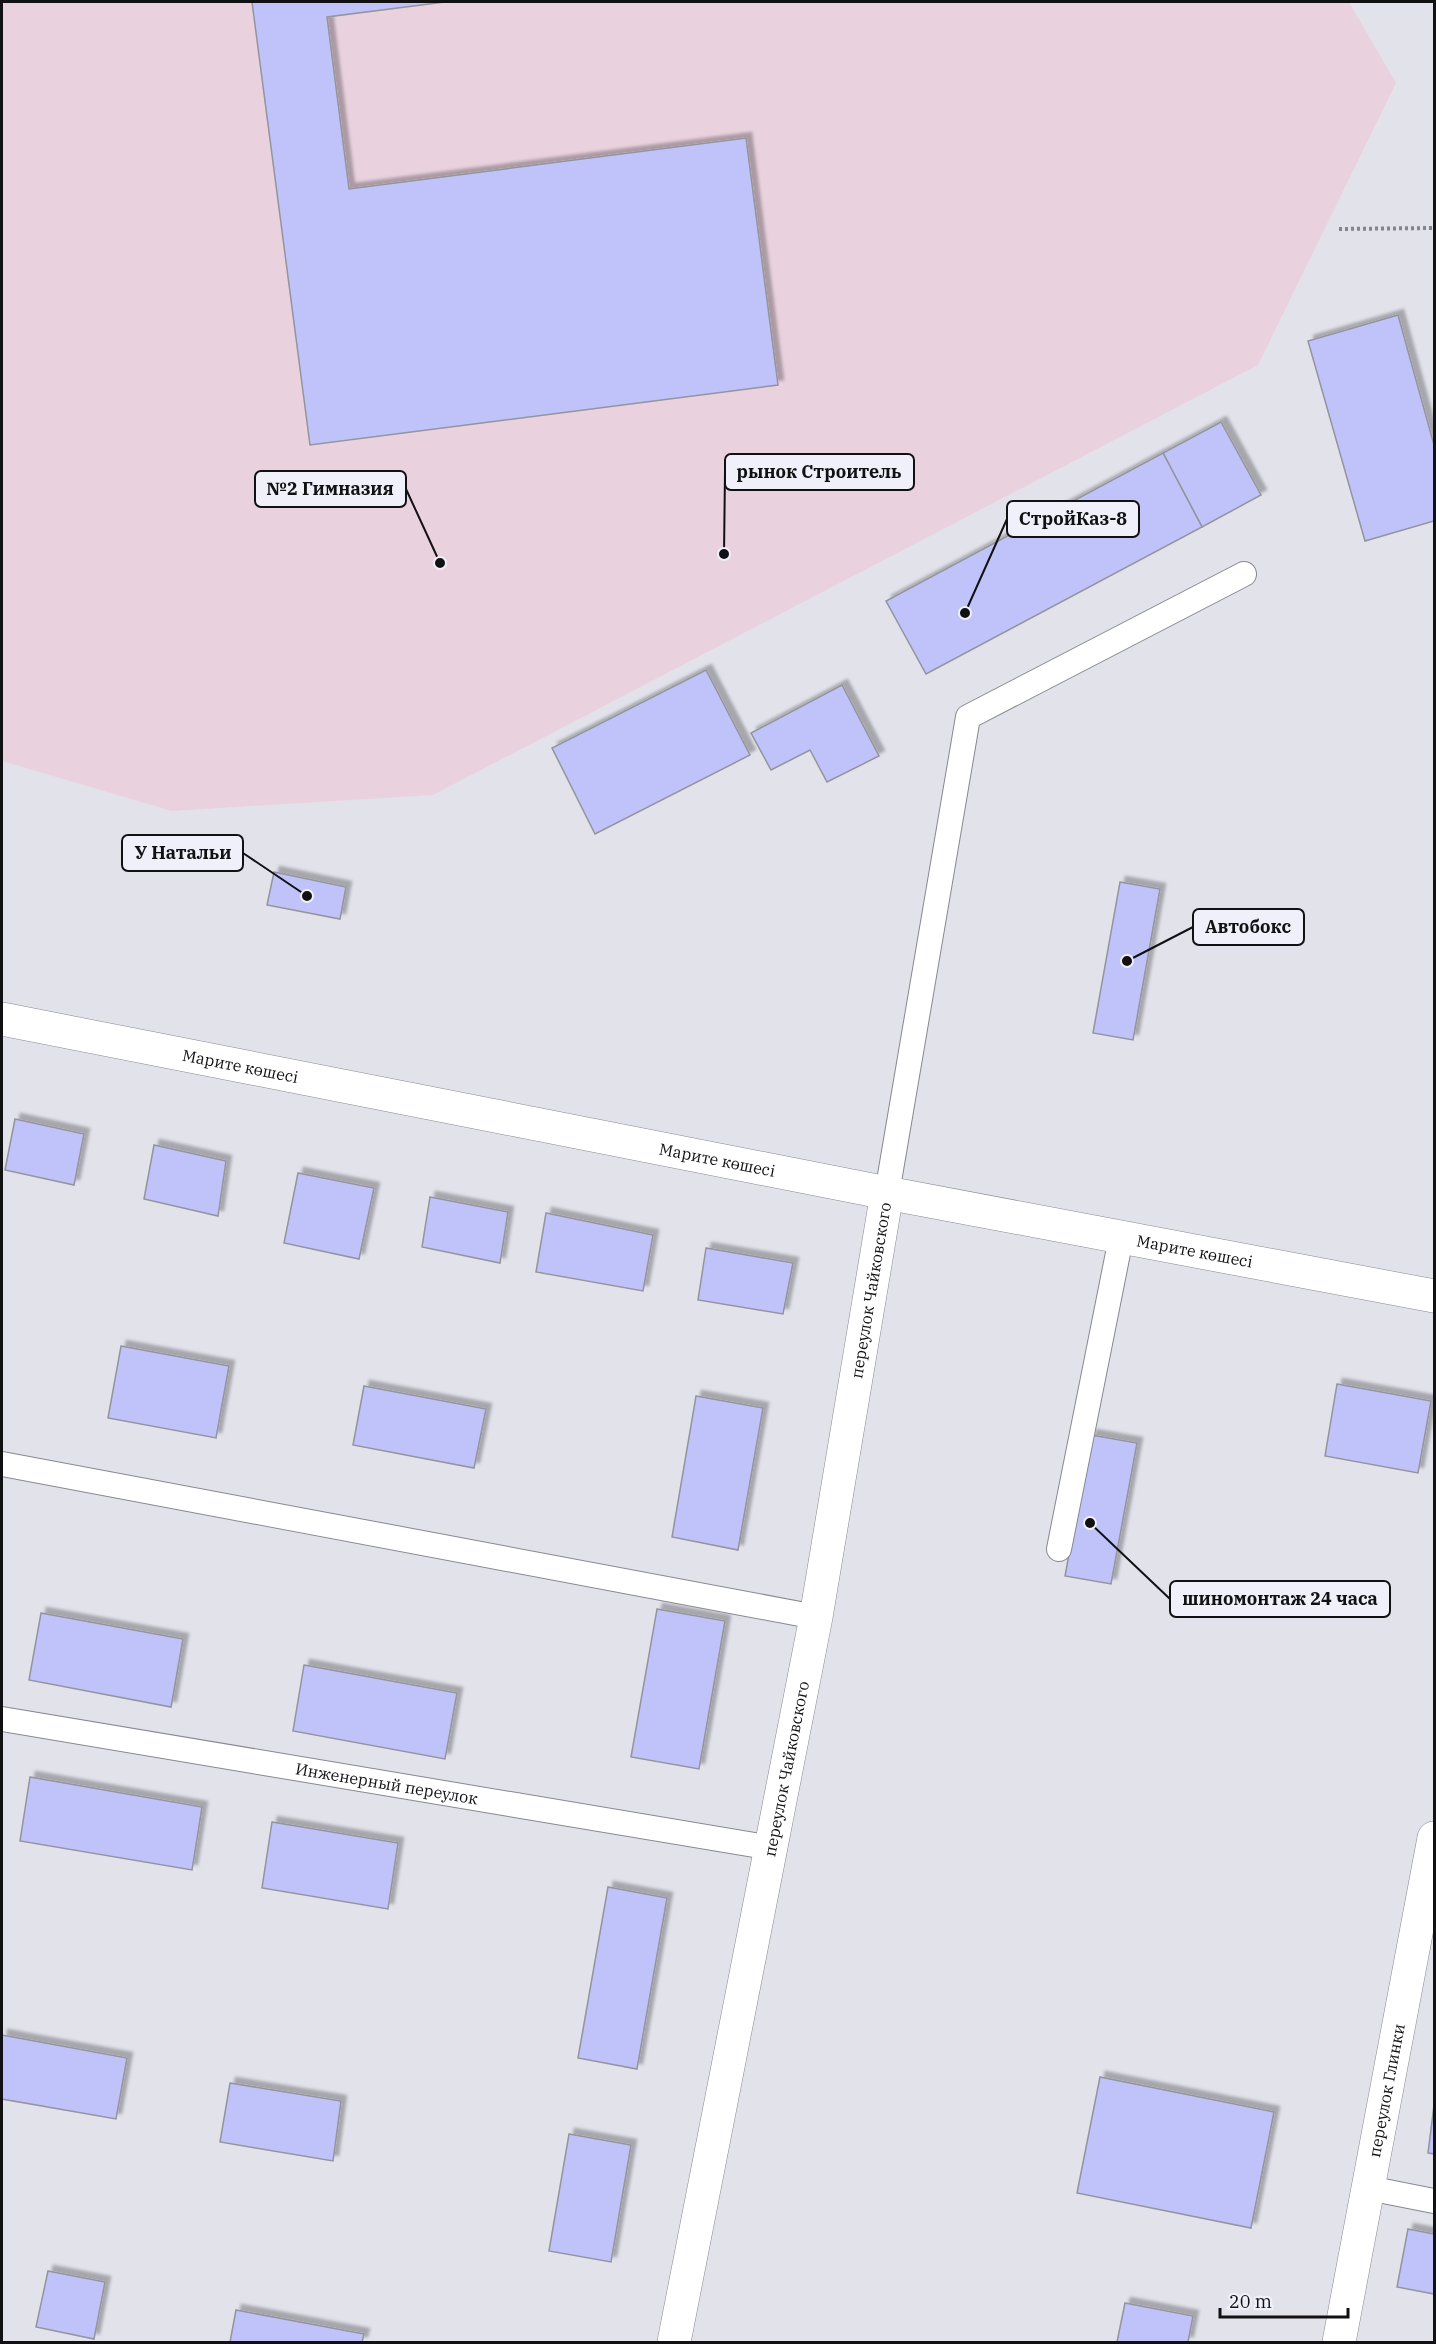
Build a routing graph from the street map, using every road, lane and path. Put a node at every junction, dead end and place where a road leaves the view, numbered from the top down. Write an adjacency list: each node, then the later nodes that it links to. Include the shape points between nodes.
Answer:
1 (1434, 228): 2 (path)
2 (1339, 229)
3 (1244, 574): 5 (lane, via 968,717)
4 (2, 1019): 5 (street, Марите көшесі)
5 (887, 1193): 6 (street, Марите көшесі); 10 (street, переулок Чайковского)
6 (1121, 1238): 7 (street, Марите көшесі); 9 (lane)
7 (1434, 1296)
8 (2, 1464): 10 (lane)
9 (1059, 1549)
10 (816, 1617): 13 (street, переулок Чайковского)
11 (2, 1719): 13 (lane, Инженерный переулок)
12 (1434, 1838): 14 (street, переулок Глинки)
13 (772, 1848): 16 (street, переулок Чайковского)
14 (1368, 2188): 15 (lane); 17 (street, переулок Глинки)
15 (1434, 2201)
16 (674, 2343)
17 (1339, 2343)

